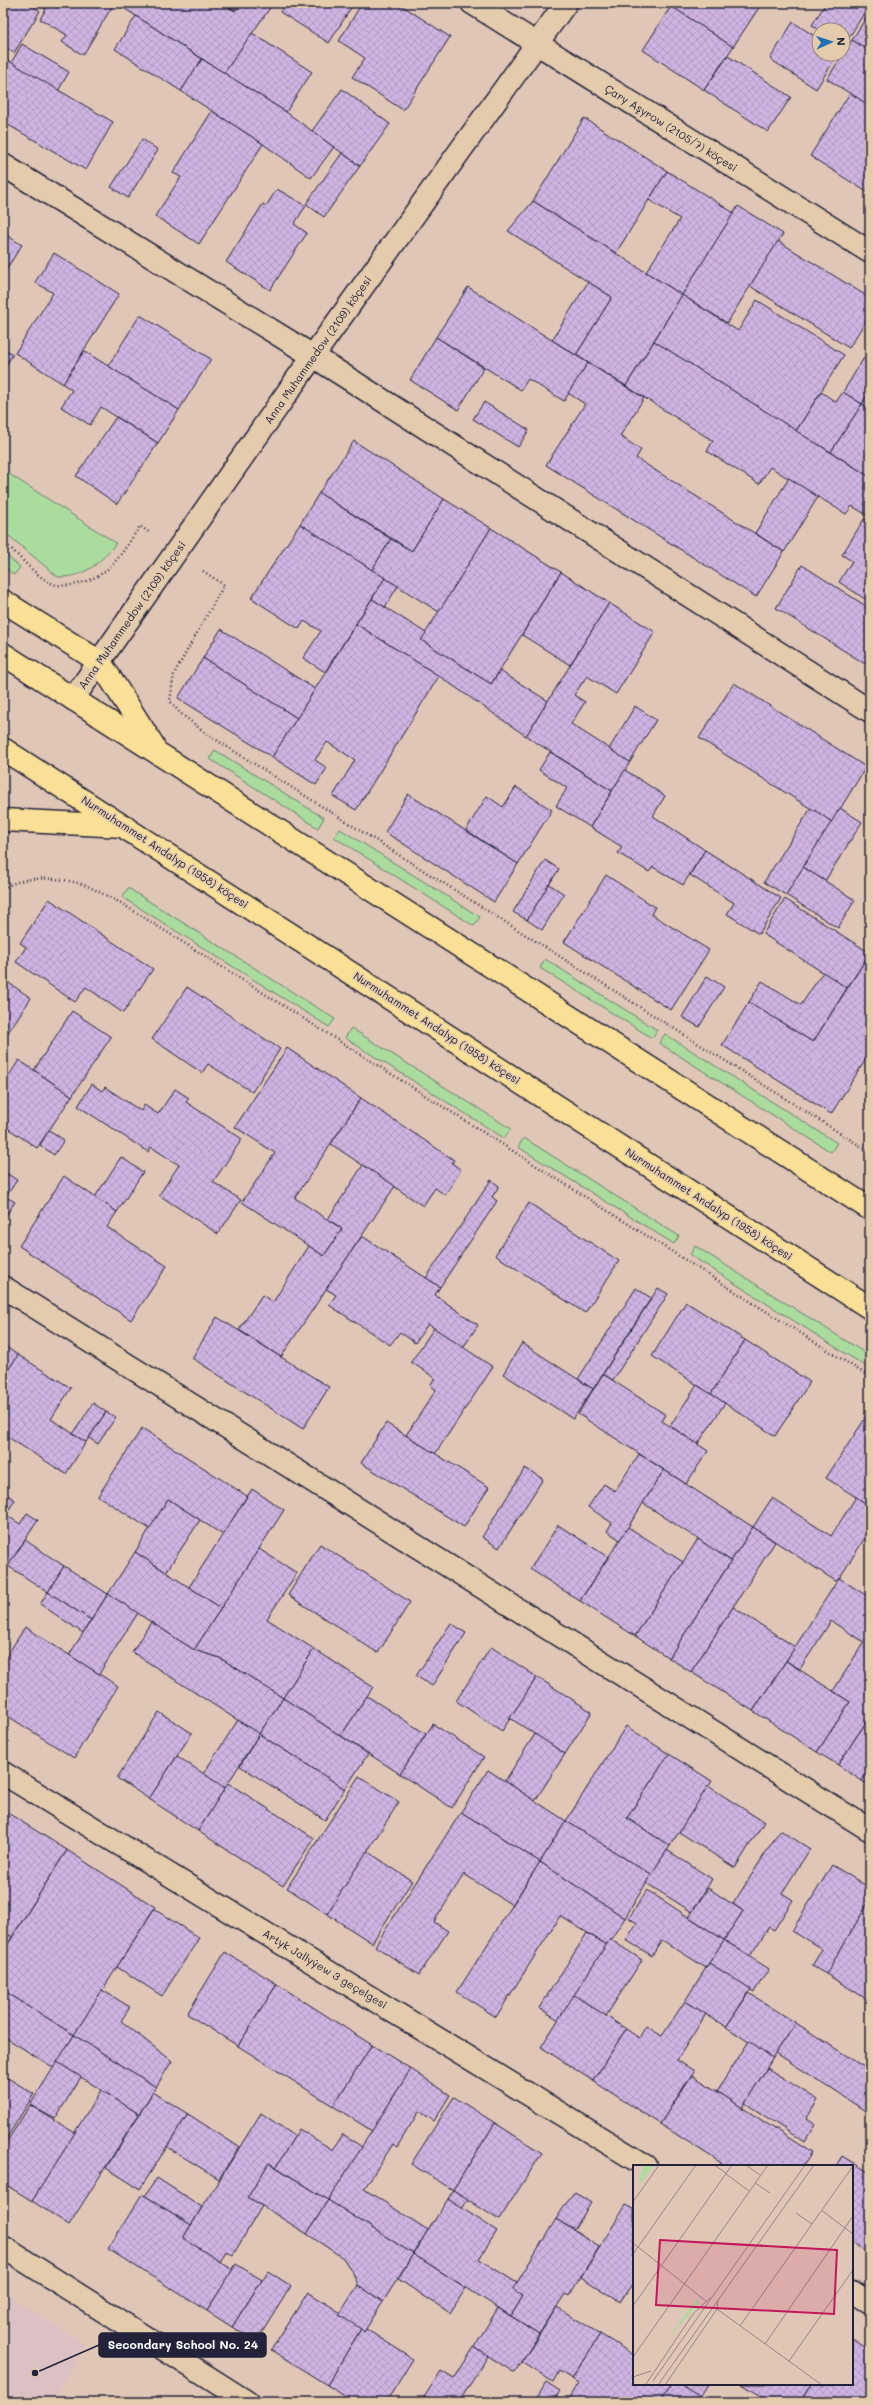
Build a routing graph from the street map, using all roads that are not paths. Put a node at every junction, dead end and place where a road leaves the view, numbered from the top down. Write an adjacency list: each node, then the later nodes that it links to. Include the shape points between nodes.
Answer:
1 (472, 3): 3 (street, Çary Aşyrow (2105/7) köçesi)
2 (566, 3): 3 (street, Anna Muhammedow (2109) köçesi)
3 (538, 44): 5 (street, Çary Aşyrow (2105/7) köçesi); 6 (street, Anna Muhammedow (2109) köçesi)
4 (3, 165): 6 (street)
5 (870, 252)
6 (313, 356): 9 (street, Anna Muhammedow (2109) köçesi); 11 (street)
7 (3, 601): 9 (main road)
8 (3, 654): 10 (main road)
9 (100, 662): 10 (street, Anna Muhammedow (2109) köçesi); 13 (main road)
10 (73, 699): 13 (main road)
11 (870, 711)
12 (3, 749): 15 (main road, Nurmuhammet Andalyp (1958) köçesi)
13 (156, 751): 16 (main road)
14 (3, 820): 15 (main road)
15 (124, 826): 18 (main road, Nurmuhammet Andalyp (1958) köçesi)
16 (870, 1209)
17 (3, 1287): 20 (street)
18 (870, 1308)
19 (3, 1773): 21 (street, Artyk Jallyýew 3 geçelgesi)
20 (870, 1830)
21 (644, 2165)
22 (3, 2247): 25 (street)
23 (853, 2293): 24 (street)
24 (870, 2303)
25 (247, 2402)

